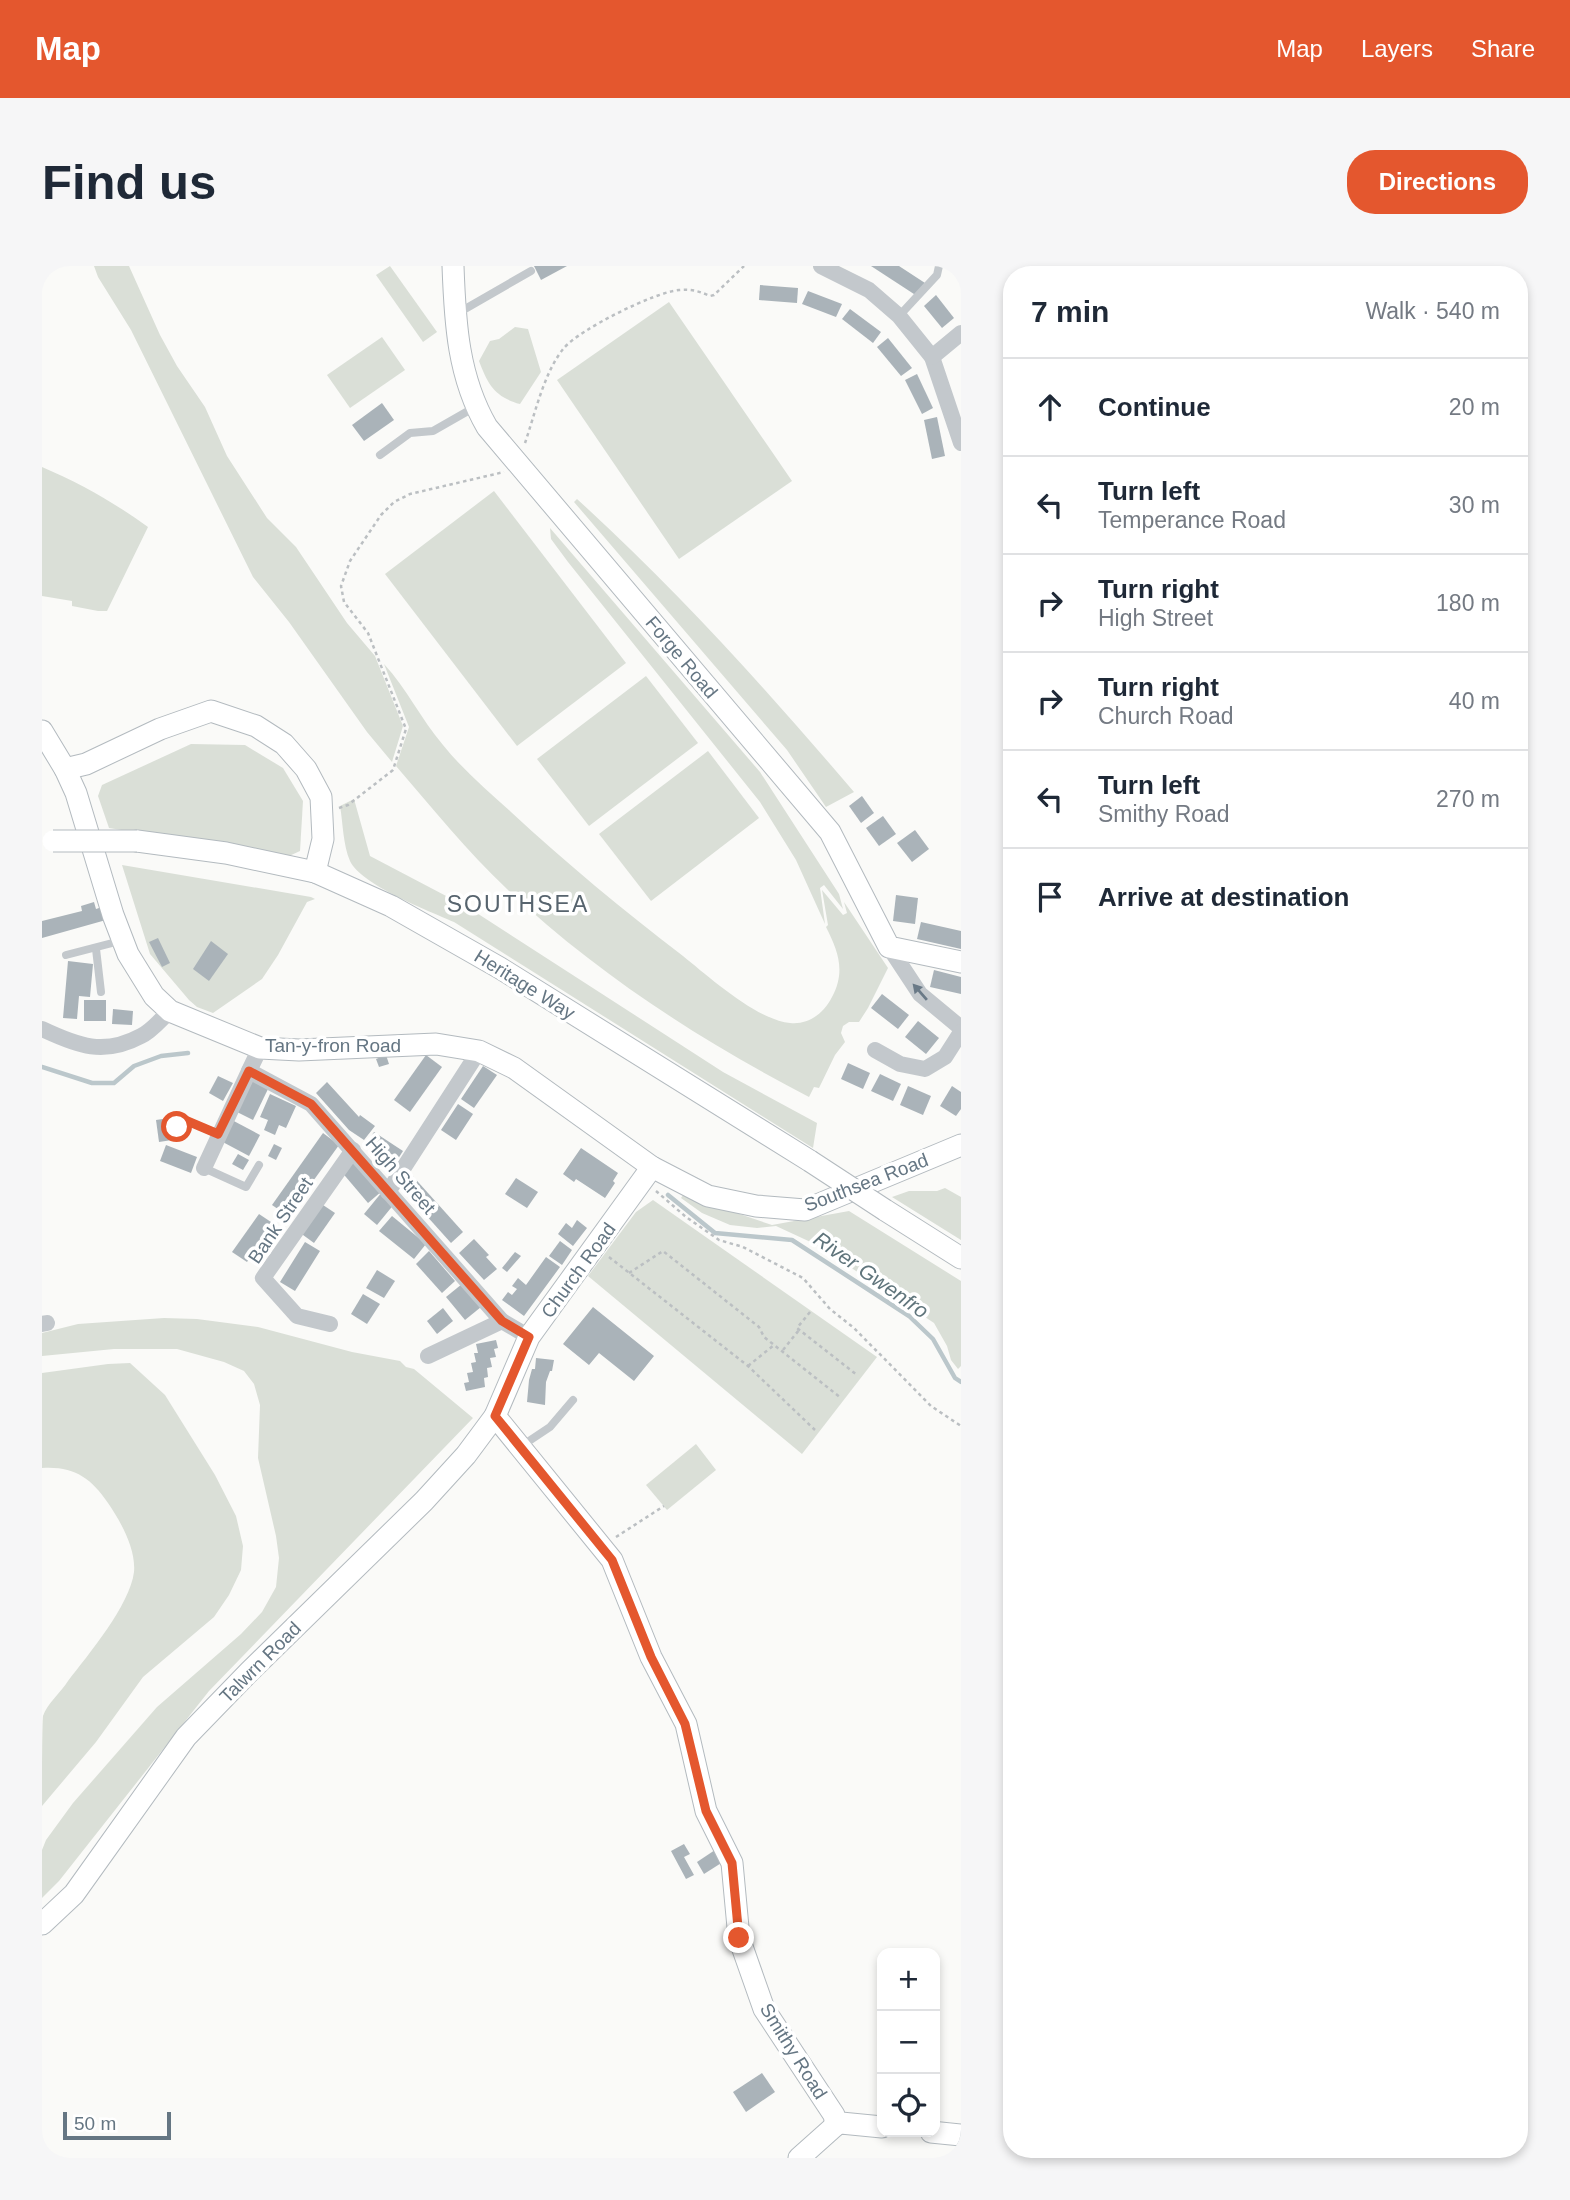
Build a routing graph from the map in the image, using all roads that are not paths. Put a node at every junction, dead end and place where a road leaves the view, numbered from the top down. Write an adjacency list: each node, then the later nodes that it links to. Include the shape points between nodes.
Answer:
1 (453, 266): 5 (street, Forge Road)
2 (821, 266): 6 (street, via 869,290)
3 (939, 266): 6 (lane, via 937,275)
4 (531, 271): 5 (lane)
5 (456, 314): 9 (street, Forge Road, via 463,375)
6 (899, 316): 8 (street)
7 (961, 333): 8 (street)
8 (932, 357): 10 (street)
9 (475, 407): 11 (lane, via 433,431 410,433); 17 (street, Forge Road, via 517,465 830,832)
10 (961, 443)
11 (380, 455)
12 (42, 731): 13 (street, Tan-y-fron Road)
13 (65, 769): 15 (street, via 211,711 256,726 284,744 306,769 321,797 323,839); 16 (street, Tan-y-fron Road)
14 (48, 841): 15 (street, Heritage Way, bridge, via 137,841)
15 (315, 872): 37 (street, Heritage Way, bridge, via 391,906 468,949)
16 (123, 940): 18 (lane); 22 (street, Tan-y-fron Road, via 140,977)
17 (889, 947): 20 (street); 24 (street, Forge Road, one-way to 17, via 920,994)
18 (96, 948): 19 (lane); 21 (lane)
19 (66, 955)
20 (961, 962)
21 (102, 992)
22 (170, 1011): 23 (street, via 142,1036 103,1050 72,1044); 25 (street, Tan-y-fron Road)
23 (42, 1030)
24 (961, 1030): 26 (street, via 945,1057 925,1069 900,1064)
25 (260, 1048): 27 (street, Tan-y-fron Road, via 436,1044); 28 (street)
26 (875, 1049)
27 (478, 1051): 35 (street, Tan-y-fron Road, via 514,1068); 36 (street)
28 (249, 1071): 30 (street); 32 (street, High Street, via 311,1104)
29 (177, 1127): 30 (lane, via 185,1120)
30 (218, 1134): 34 (street)
31 (961, 1145): 35 (street, Southsea Road, via 805,1210 708,1196)
32 (353, 1150): 36 (street, High Street); 39 (street, Bank Street, via 263,1278 297,1316)
33 (260, 1165): 34 (lane, via 246,1187)
34 (204, 1168)
35 (647, 1173): 40 (street, Church Road)
36 (388, 1192): 38 (street, High Street)
37 (961, 1258)
38 (502, 1321): 40 (street, High Street); 41 (street)
39 (330, 1324)
40 (529, 1337): 43 (street, Church Road)
41 (428, 1356)
42 (573, 1400): 44 (lane, via 551,1427)
43 (495, 1416): 44 (street, Smithy Road); 45 (street, Talwrn Road, via 424,1501 186,1737 74,1894)
44 (520, 1447): 46 (street, Smithy Road, via 612,1560 651,1657 685,1724 706,1811 732,1863 739,1938 764,2009 834,2115)
45 (42, 1924)
46 (836, 2125): 47 (street); 50 (street)
47 (877, 2127)
48 (940, 2133): 49 (street)
49 (961, 2135)
50 (799, 2158)

